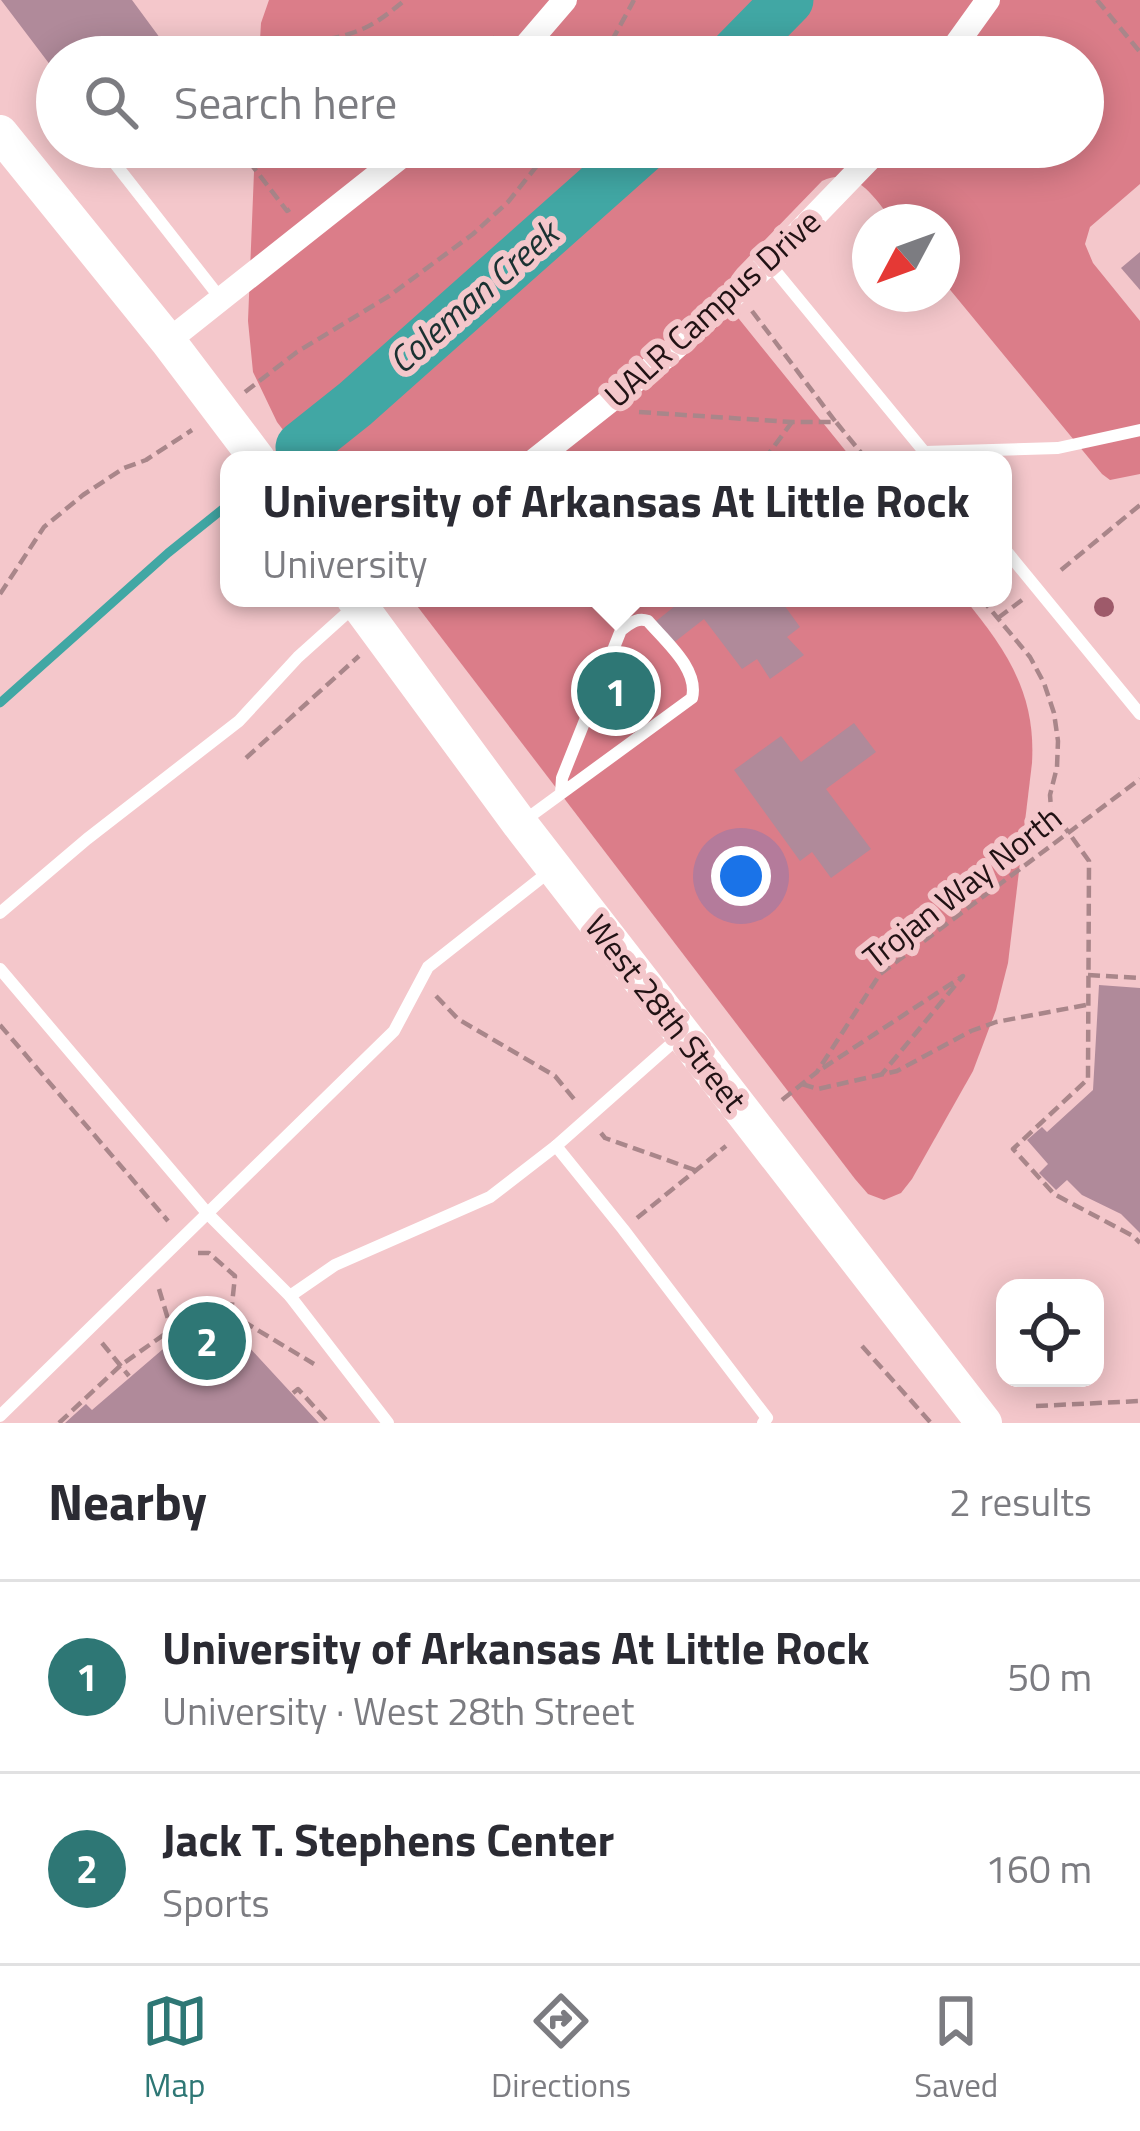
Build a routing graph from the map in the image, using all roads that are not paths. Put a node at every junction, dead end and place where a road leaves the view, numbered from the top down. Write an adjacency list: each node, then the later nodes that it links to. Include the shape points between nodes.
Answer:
1 (565, 0): 3 (street)
2 (988, 0): 4 (street)
3 (534, 36)
4 (962, 36)
5 (0, 133): 11 (street)
6 (119, 168): 10 (lane)
7 (386, 168): 10 (street)
8 (861, 168): 9 (street, UALR Campus Drive)
9 (770, 263): 14 (street, UALR Campus Drive); 15 (lane)
10 (221, 298): 11 (street)
11 (168, 341): 13 (street)
12 (1140, 430): 16 (lane)
13 (251, 451)
14 (546, 451)
15 (924, 451)
16 (1009, 451)
17 (1012, 558): 20 (lane)
18 (352, 607): 24 (lane, via 223,733)
19 (364, 607): 22 (street, West 28th Street)
20 (1140, 714)
21 (561, 793): 21 (lane, via 692,698 691,674 648,621 621,631); 22 (lane)
22 (520, 824): 23 (street, West 28th Street)
23 (554, 868): 26 (street, West 28th Street); 28 (lane, via 428,967 394,1031)
24 (0, 913)
25 (0, 969): 28 (lane)
26 (684, 1033): 27 (lane); 33 (street, West 28th Street)
27 (556, 1145): 29 (lane, via 490,1197 335,1265); 32 (lane, via 767,1418)
28 (208, 1214): 29 (lane); 30 (lane)
29 (290, 1295): 31 (lane)
30 (0, 1416)
31 (388, 1423)
32 (763, 1423)
33 (984, 1423)

